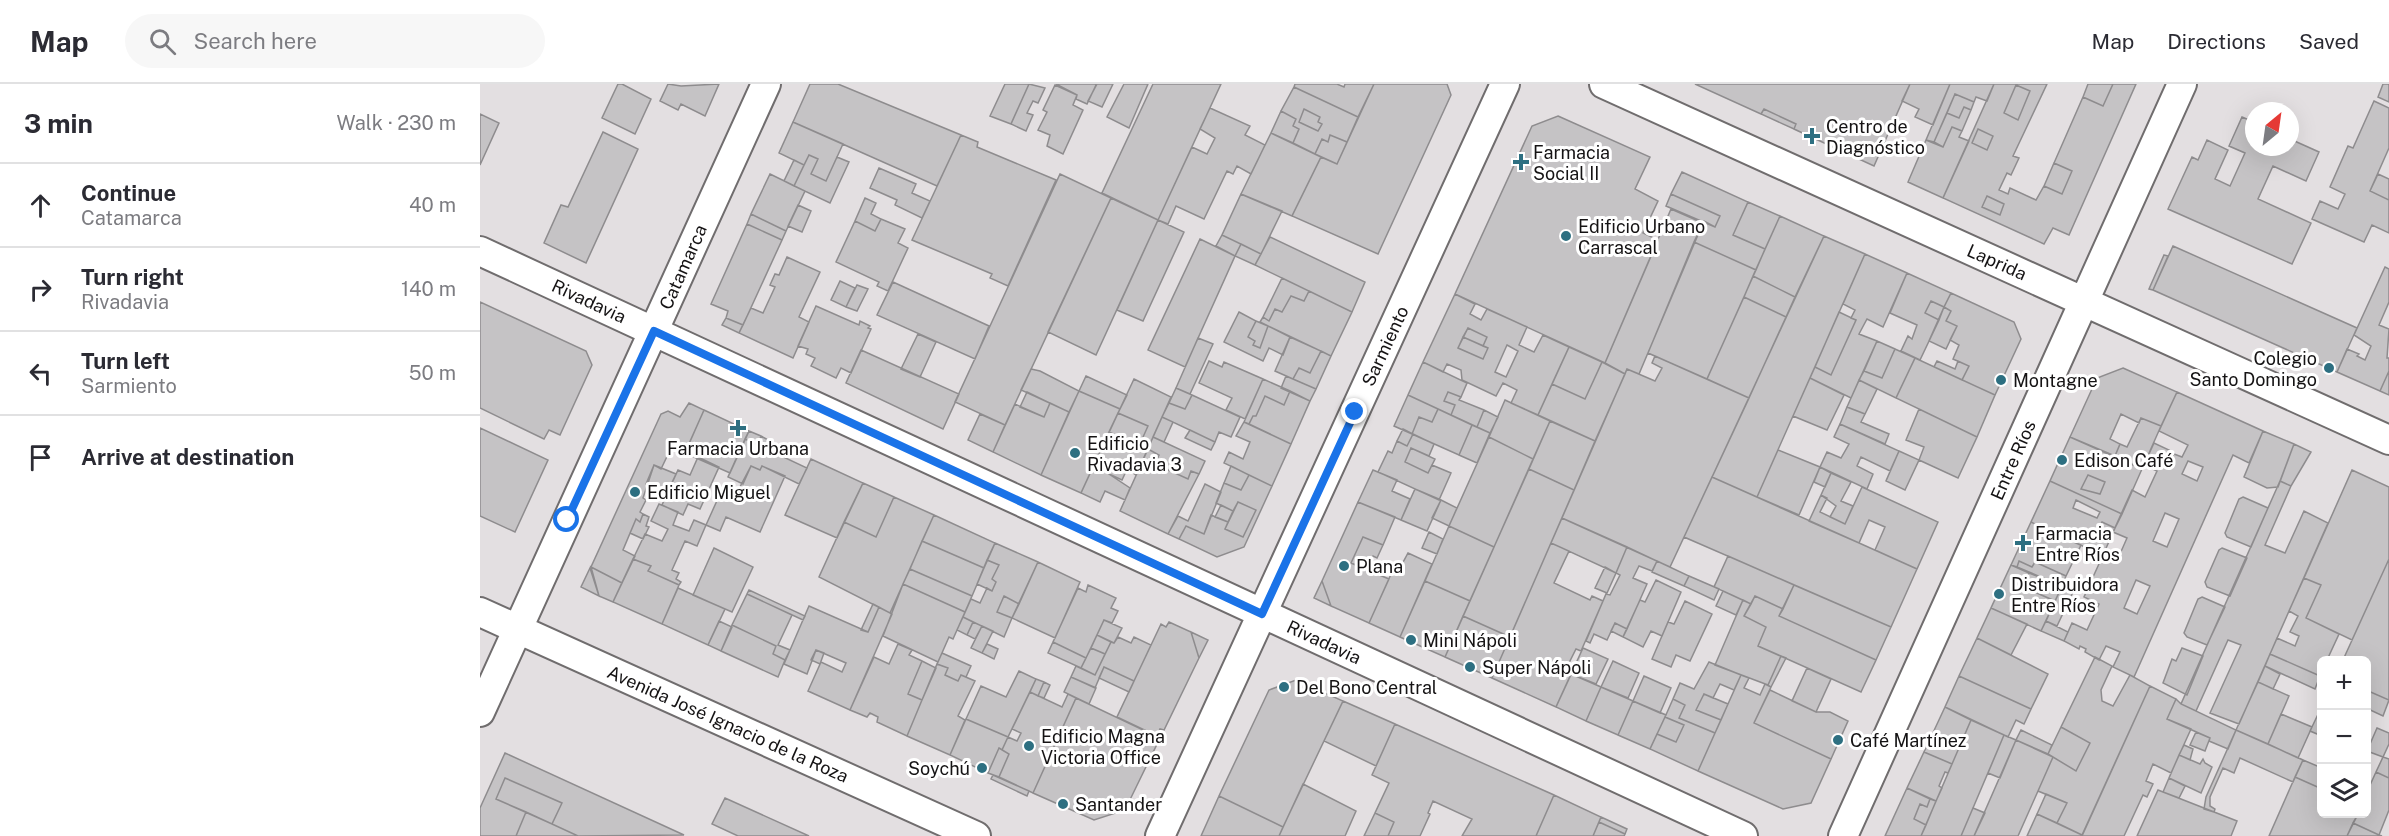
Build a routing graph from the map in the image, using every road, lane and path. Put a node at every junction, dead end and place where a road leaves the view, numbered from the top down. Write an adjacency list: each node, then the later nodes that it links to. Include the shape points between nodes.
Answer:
1 (766, 84): 7 (street, Catamarca)
2 (1505, 84): 10 (street, Sarmiento)
3 (1604, 84): 6 (street, Laprida)
4 (2182, 84): 6 (street, Entre Ríos)
5 (480, 251): 7 (street, Rivadavia)
6 (2084, 302): 8 (street, Laprida); 16 (street, Entre Ríos)
7 (654, 331): 10 (street, Rivadavia); 11 (street, Catamarca)
8 (2389, 440)
9 (480, 612): 11 (street, Avenida José Ignacio de la Roza)
10 (1262, 614): 14 (street, Sarmiento); 15 (street, Rivadavia)
11 (518, 629): 12 (street, Catamarca); 13 (street, Avenida José Ignacio de la Roza)
12 (480, 712)
13 (976, 836)
14 (1160, 836)
15 (1743, 836)
16 (1843, 836)

